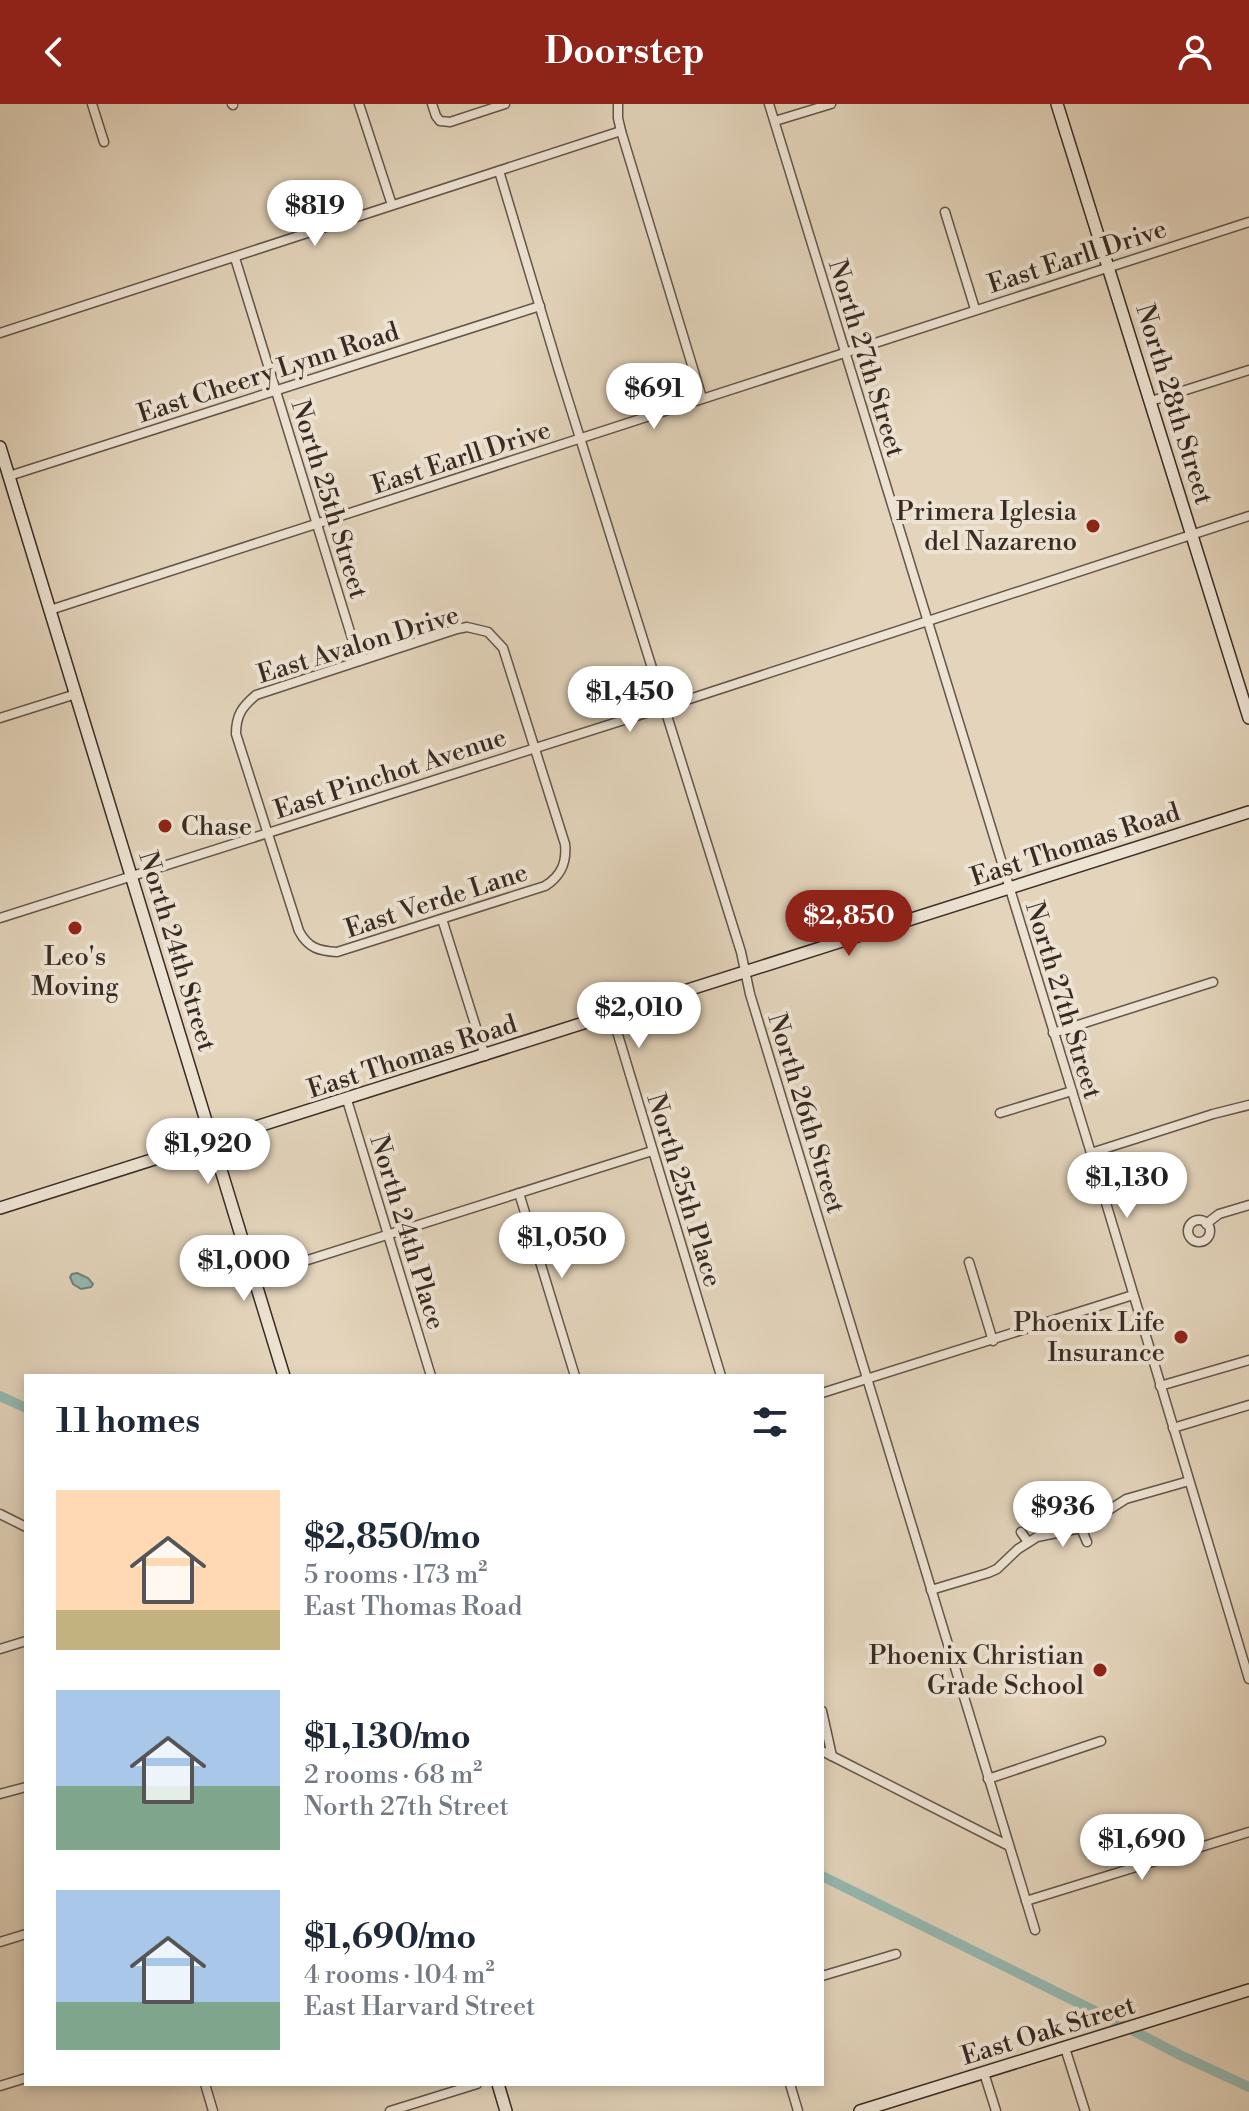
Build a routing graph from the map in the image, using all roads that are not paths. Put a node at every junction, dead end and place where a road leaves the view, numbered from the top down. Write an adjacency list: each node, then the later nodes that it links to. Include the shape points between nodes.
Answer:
1 (92, 104): 11 (street)
2 (359, 104): 13 (street)
3 (432, 104): 4 (street, via 440,121 450,122)
4 (505, 104)
5 (618, 104): 10 (street)
6 (769, 104): 9 (street, North 27th Street)
7 (831, 104): 9 (street)
8 (1057, 104): 17 (main road, North 28th Street)
9 (775, 121): 21 (street, North 27th Street)
10 (621, 131): 12 (street); 24 (street)
11 (104, 142)
12 (499, 171): 13 (street); 18 (street, North 26th Street)
13 (392, 205): 16 (street)
14 (945, 212): 19 (street)
15 (1249, 222): 17 (street, East Earll Drive)
16 (235, 258): 20 (street); 23 (street, North 25th Street)
17 (1109, 266): 19 (street, East Earll Drive); 25 (main road, North 28th Street)
18 (540, 306): 23 (street, East Cheery Lynn Road); 26 (street, North 26th Street)
19 (975, 309): 21 (street, East Earll Drive)
20 (0, 333)
21 (845, 352): 24 (street, East Earll Drive); 33 (street, North 27th Street)
22 (1249, 370): 25 (street)
23 (275, 391): 28 (street, East Cheery Lynn Road); 30 (street, North 25th Street)
24 (702, 398): 26 (street, East Earll Drive)
25 (1151, 401): 31 (main road, North 28th Street)
26 (581, 438): 30 (street, East Earll Drive); 36 (street, North 26th Street)
27 (0, 447): 28 (main road, North 24th Street)
28 (9, 476): 32 (main road, North 24th Street)
29 (1249, 516): 31 (street, East Pinchot Avenue)
30 (317, 523): 32 (street, East Earll Drive); 34 (street, North 25th Street)
31 (1192, 535): 33 (street, East Pinchot Avenue); 38 (main road, North 28th Street)
32 (50, 610): 35 (main road, North 24th Street)
33 (926, 620): 36 (street, East Pinchot Avenue); 43 (street, North 27th Street)
34 (359, 661): 39 (street, East Avalon Drive, via 457,629 488,632 503,648); 41 (street, East Avalon Drive, via 256,695 238,715 236,734)
35 (76, 694): 37 (street); 42 (main road, North 24th Street)
36 (665, 707): 39 (street, East Pinchot Avenue); 46 (street, North 26th Street)
37 (0, 718)
38 (1249, 718)
39 (534, 748): 41 (street, East Pinchot Avenue); 45 (street, East Verde Lane, via 565,844 563,868 545,886)
40 (1249, 812): 43 (main road, East Thomas Road)
41 (267, 833): 42 (street, East Pinchot Avenue); 45 (street, East Verde Lane, via 299,931 314,949 337,952)
42 (132, 877): 44 (street, East Pinchot Avenue); 55 (main road, North 24th Street)
43 (1009, 888): 46 (main road, East Thomas Road); 49 (street, North 27th Street)
44 (0, 918)
45 (442, 919): 50 (street)
46 (745, 972): 48 (main road, East Thomas Road); 72 (street, North 26th Street)
47 (1213, 982): 49 (street)
48 (612, 1015): 50 (main road, East Thomas Road); 56 (street, North 25th Place)
49 (1053, 1033): 51 (street, North 27th Street)
50 (485, 1056): 52 (main road, East Thomas Road)
51 (1072, 1091): 54 (street); 57 (street, North 27th Street)
52 (347, 1100): 55 (main road, East Thomas Road); 62 (street, North 24th Place)
53 (1249, 1105): 57 (street)
54 (1000, 1113)
55 (213, 1142): 60 (main road, East Thomas Road); 64 (main road, North 24th Street)
56 (652, 1151): 58 (street); 71 (street, North 25th Place)
57 (1091, 1153): 65 (street, North 27th Street)
58 (519, 1193): 62 (street); 70 (street)
59 (1249, 1205): 61 (street)
60 (0, 1208)
61 (1206, 1224)
62 (388, 1235): 64 (street); 69 (street, North 24th Place)
63 (969, 1262): 66 (street)
64 (254, 1277): 68 (main road, North 24th Street)
65 (1133, 1295): 66 (street); 73 (street, North 27th Street)
66 (993, 1341): 72 (street)
67 (1249, 1360): 73 (street)
68 (283, 1374)
69 (430, 1374)
70 (574, 1374)
71 (720, 1374)
72 (867, 1380): 74 (street); 84 (street, North 26th Street)
73 (1160, 1386): 76 (street, North 27th Street)
74 (824, 1392)
75 (1249, 1405): 76 (street)
76 (1173, 1428): 77 (street, North 27th Street)
77 (1189, 1481): 80 (street, via 1126,1499); 87 (street, North 27th Street)
78 (0, 1514): 79 (street)
79 (24, 1526)
80 (1081, 1528): 82 (street); 83 (street)
81 (1021, 1532): 82 (street)
82 (1028, 1542): 84 (street, via 997,1569)
83 (1087, 1542)
84 (931, 1590): 92 (street, North 26th Street)
85 (24, 1642): 86 (street)
86 (0, 1649)
87 (1249, 1679)
88 (824, 1720): 91 (street)
89 (1101, 1741): 92 (street)
90 (824, 1752): 91 (street)
91 (832, 1756): 96 (street)
92 (988, 1779): 96 (street, North 26th Street)
93 (24, 1788): 94 (street)
94 (0, 1794)
95 (1249, 1832): 97 (street)
96 (1009, 1846): 97 (street, North 26th Street)
97 (1026, 1901): 98 (street, North 26th Street)
98 (1035, 1930)
99 (24, 1935): 100 (street)
100 (0, 1942)
101 (896, 1954): 102 (street)
102 (824, 1975)
103 (1249, 1990): 104 (main road, East Oak Street)
104 (1065, 2048): 105 (main road, East Oak Street); 118 (street)
105 (984, 2073): 116 (main road, East Oak Street); 117 (street)
106 (24, 2079): 107 (street)
107 (0, 2086)
108 (206, 2086): 112 (street)
109 (471, 2086): 113 (street)
110 (499, 2086): 114 (main road)
111 (791, 2086): 115 (street)
112 (213, 2111)
113 (390, 2111)
114 (506, 2111)
115 (798, 2111)
116 (860, 2111)
117 (996, 2111)
118 (1085, 2111)

